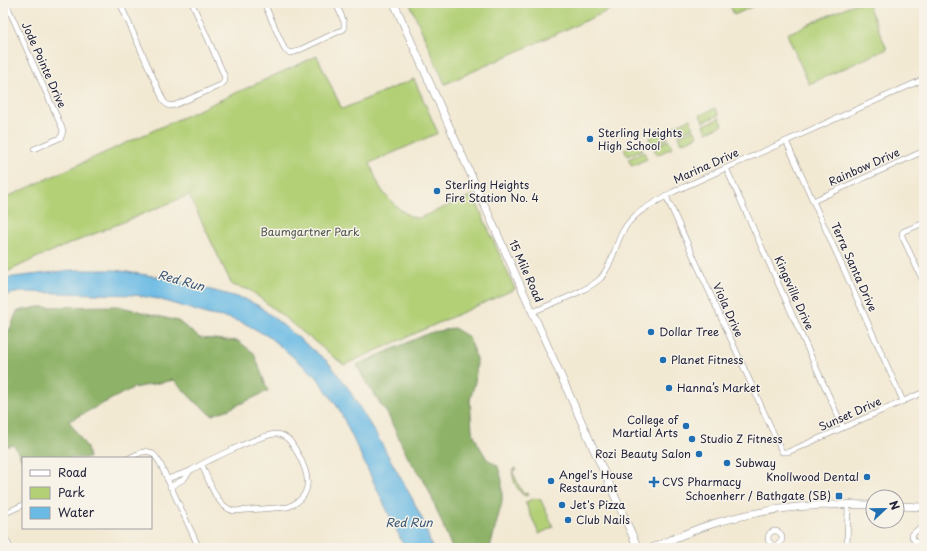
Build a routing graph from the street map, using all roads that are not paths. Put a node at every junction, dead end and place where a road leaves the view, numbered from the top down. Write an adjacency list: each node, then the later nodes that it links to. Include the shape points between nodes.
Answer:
1 (6, 3): 9 (street, Jode Pointe Drive, via 63,130 60,138)
2 (122, 3): 3 (street, via 164,102 169,106 225,81)
3 (192, 3)
4 (264, 3): 5 (street, via 285,50 290,53 342,31 345,27 344,22)
5 (336, 3)
6 (394, 3): 16 (main road, 15 Mile Road)
7 (924, 79): 8 (street, Marina Drive)
8 (786, 141): 11 (street, Marina Drive); 13 (street, Terra Santa Drive)
9 (34, 149)
10 (924, 151): 13 (street, Rainbow Drive)
11 (726, 168): 12 (street, Marina Drive); 19 (street, Kingsville Drive)
12 (666, 196): 16 (street, Marina Drive, via 632,217 619,237 608,268 594,284); 20 (street, Viola Drive)
13 (813, 201): 18 (street, Terra Santa Drive)
14 (924, 223): 15 (street, via 902,233)
15 (924, 283)
16 (532, 312): 38 (main road, 15 Mile Road)
17 (924, 392): 18 (street, Sunset Drive)
18 (903, 401): 19 (street, Sunset Drive)
19 (843, 428): 20 (street, Sunset Drive)
20 (783, 453)
21 (131, 457): 24 (street, via 148,451 154,454)
22 (202, 465): 22 (street, via 220,503 234,512 288,507 302,497 308,481 306,469 292,443 275,434); 23 (street)
23 (190, 471): 24 (street); 25 (street, via 184,479)
24 (167, 480): 25 (street)
25 (170, 486): 37 (street)
26 (22, 505): 31 (street)
27 (848, 505): 28 (main road); 39 (main road, via 792,507 752,514 701,528); 40 (street)
28 (865, 505)
29 (905, 506): 30 (main road)
30 (924, 507)
31 (3, 514)
32 (924, 531): 34 (street, via 914,531 912,535)
33 (3, 533): 36 (street)
34 (915, 541): 35 (street); 41 (street)
35 (924, 541): 41 (street)
36 (10, 548)
37 (199, 548)
38 (638, 548)
39 (652, 548)
40 (847, 548)
41 (919, 548)

